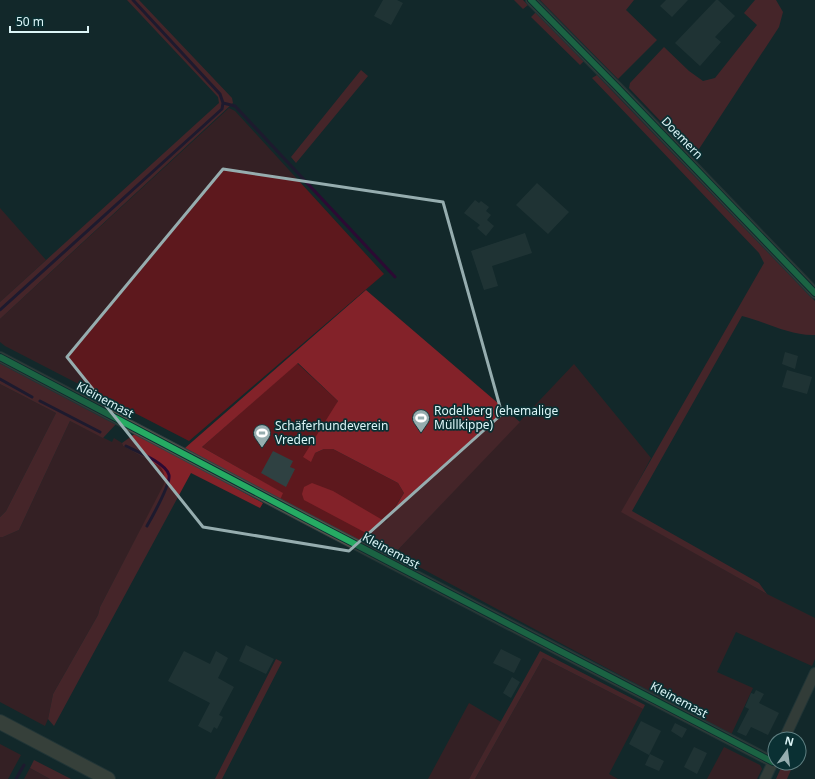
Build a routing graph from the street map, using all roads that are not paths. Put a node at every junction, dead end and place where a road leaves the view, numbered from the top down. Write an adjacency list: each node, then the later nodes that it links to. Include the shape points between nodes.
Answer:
1 (531, 0): 2 (street, Doemern)
2 (815, 293)
3 (0, 357): 7 (street, Kleinemast)
4 (815, 673): 6 (street)
5 (0, 722): 8 (main road)
6 (788, 731)
7 (767, 756)
8 (108, 779)

